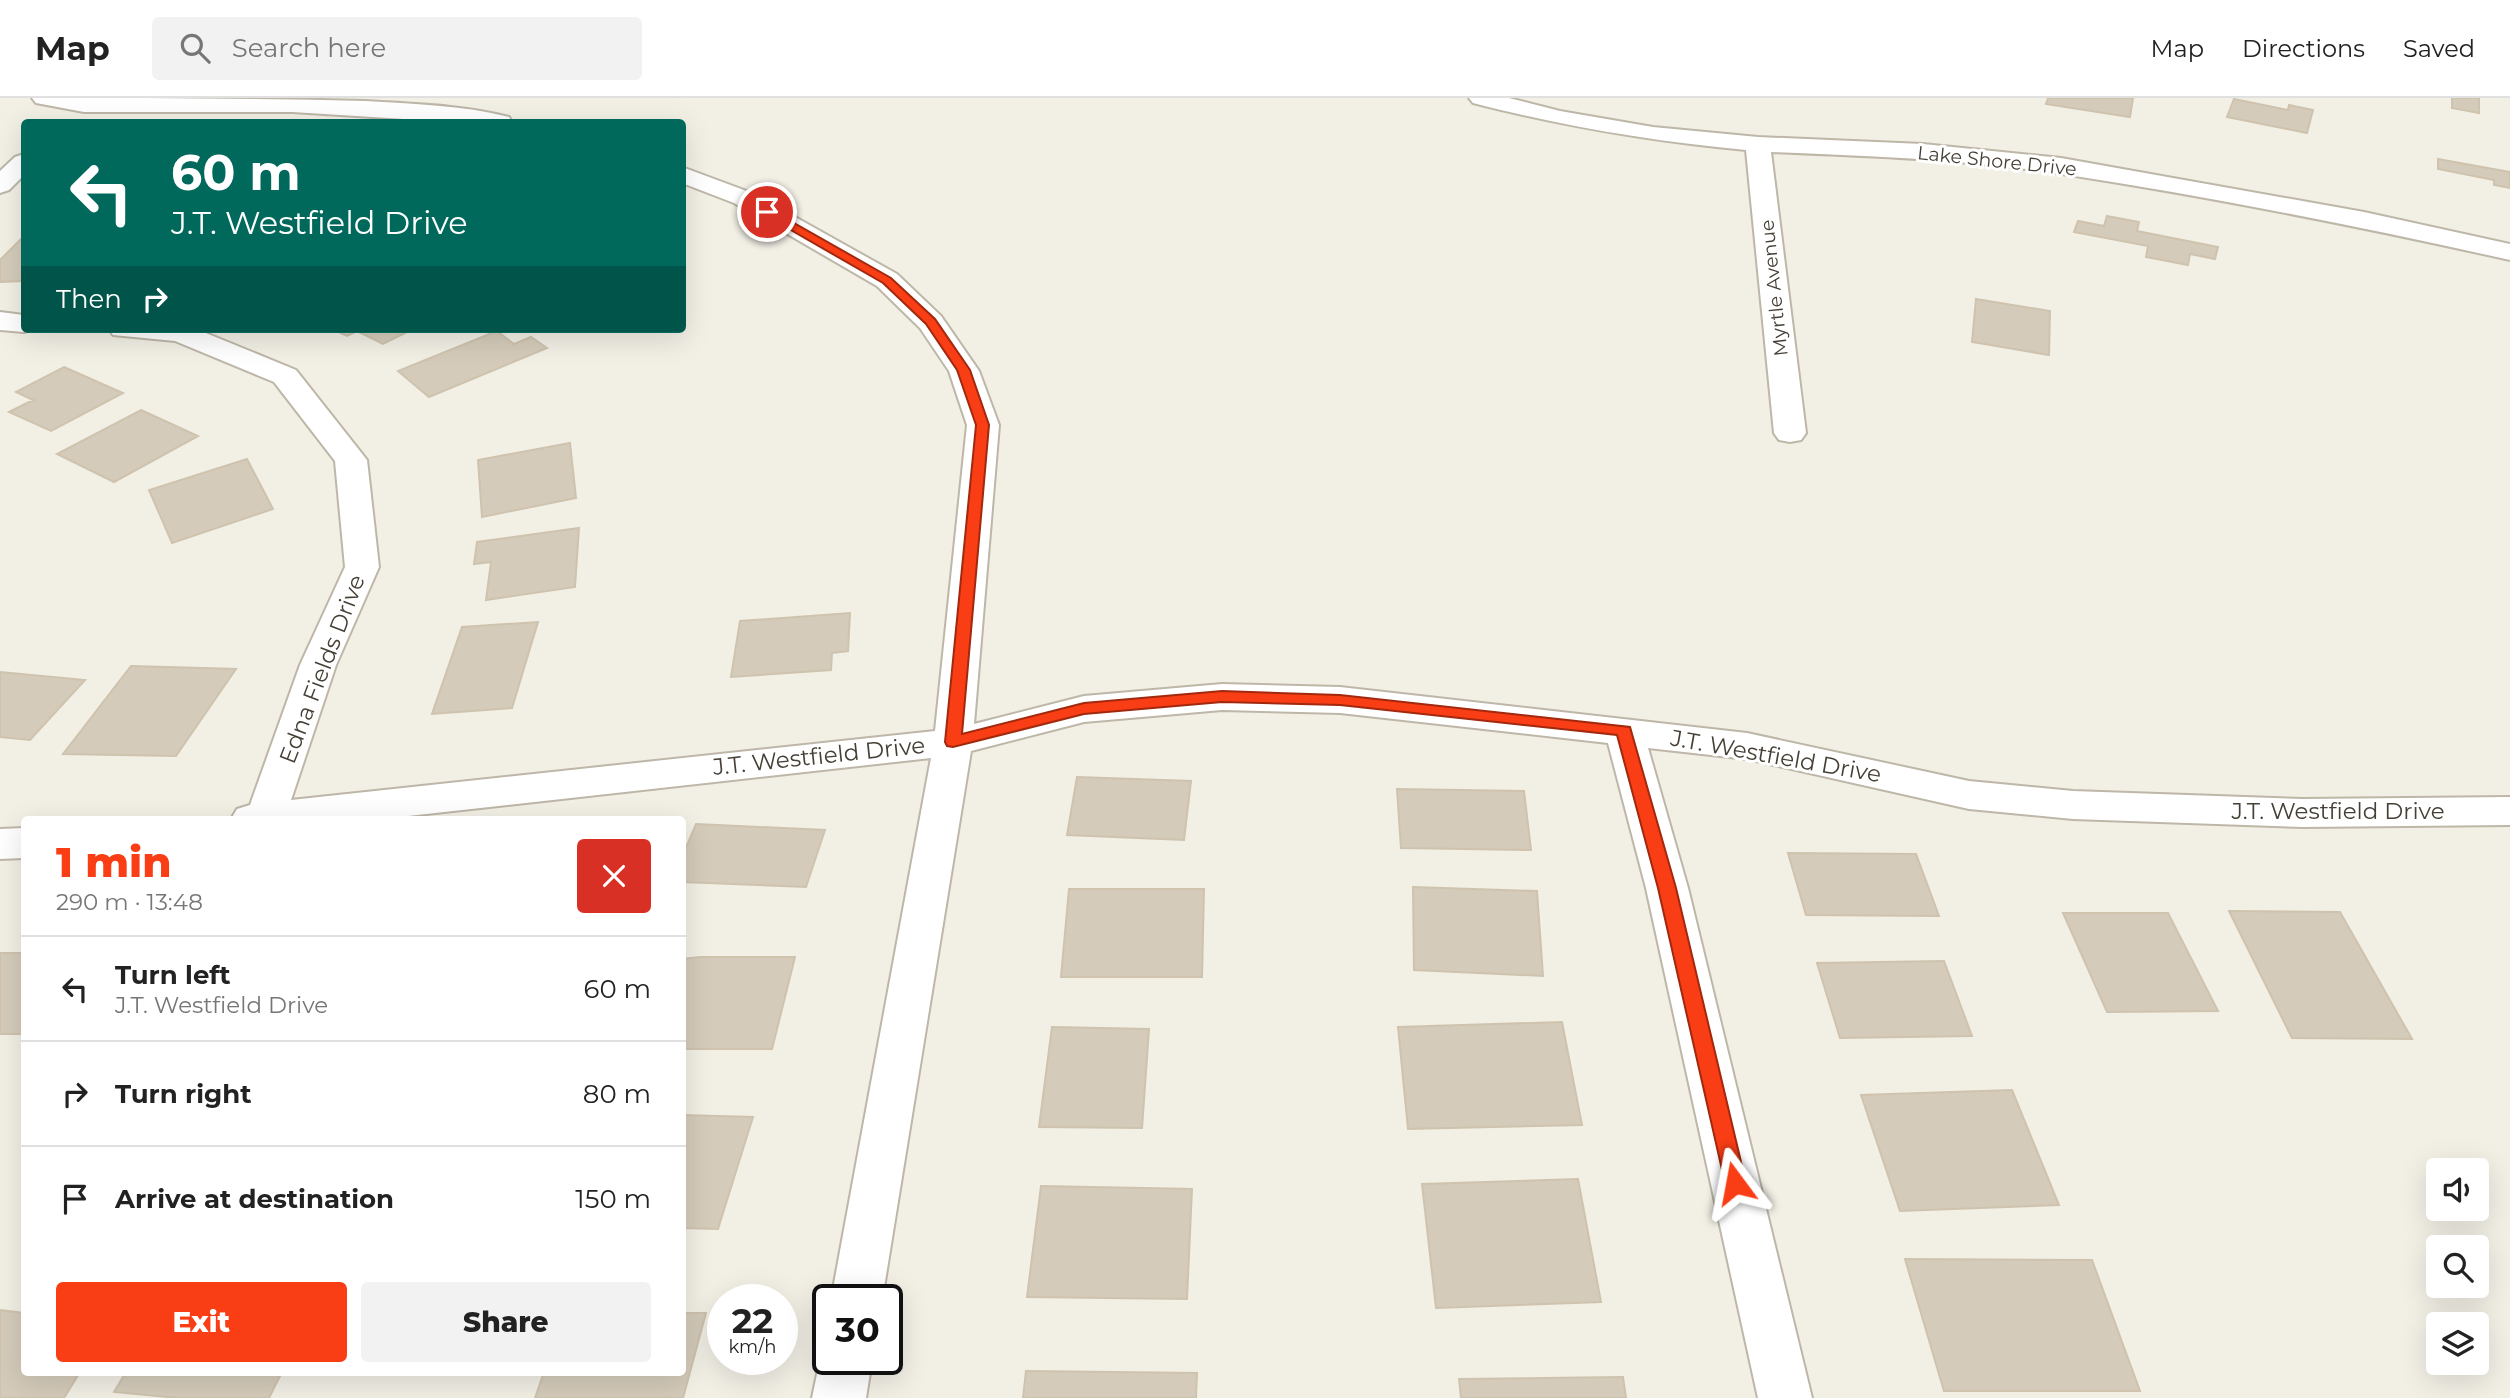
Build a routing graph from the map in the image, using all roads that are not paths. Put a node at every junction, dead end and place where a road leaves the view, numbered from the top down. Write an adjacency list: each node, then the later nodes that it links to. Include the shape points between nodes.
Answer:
1 (44, 98): 3 (street)
2 (1481, 98): 6 (street, Lake Shore Drive, via 1653,134)
3 (84, 105): 4 (street); 5 (street, via 370,106)
4 (68, 119)
5 (481, 119)
6 (1758, 144): 10 (street, Lake Shore Drive, via 1923,152 2061,166); 14 (street, Myrtle Avenue)
7 (21, 165): 9 (street)
8 (686, 176): 16 (street, via 743,198 887,280 930,322 964,370 983,425)
9 (0, 185)
10 (2510, 251)
11 (0, 321): 12 (street)
12 (21, 323)
13 (180, 333): 18 (street, Edna Fields Drive, via 285,376 351,460 362,567)
14 (1790, 433)
15 (1624, 730): 16 (street, J.T. Westfield Drive, via 1340,700 1222,696 1084,709); 17 (street, J.T. Westfield Drive, via 1747,746 1969,795 2073,805 2303,813); 25 (street, via 1667,888)
16 (953, 742): 19 (street, J.T. Westfield Drive); 22 (street)
17 (2510, 811)
18 (260, 816)
19 (277, 816)
20 (21, 843): 21 (street)
21 (0, 844)
22 (859, 1284)
23 (843, 1375): 24 (street)
24 (839, 1398)
25 (1785, 1398)

